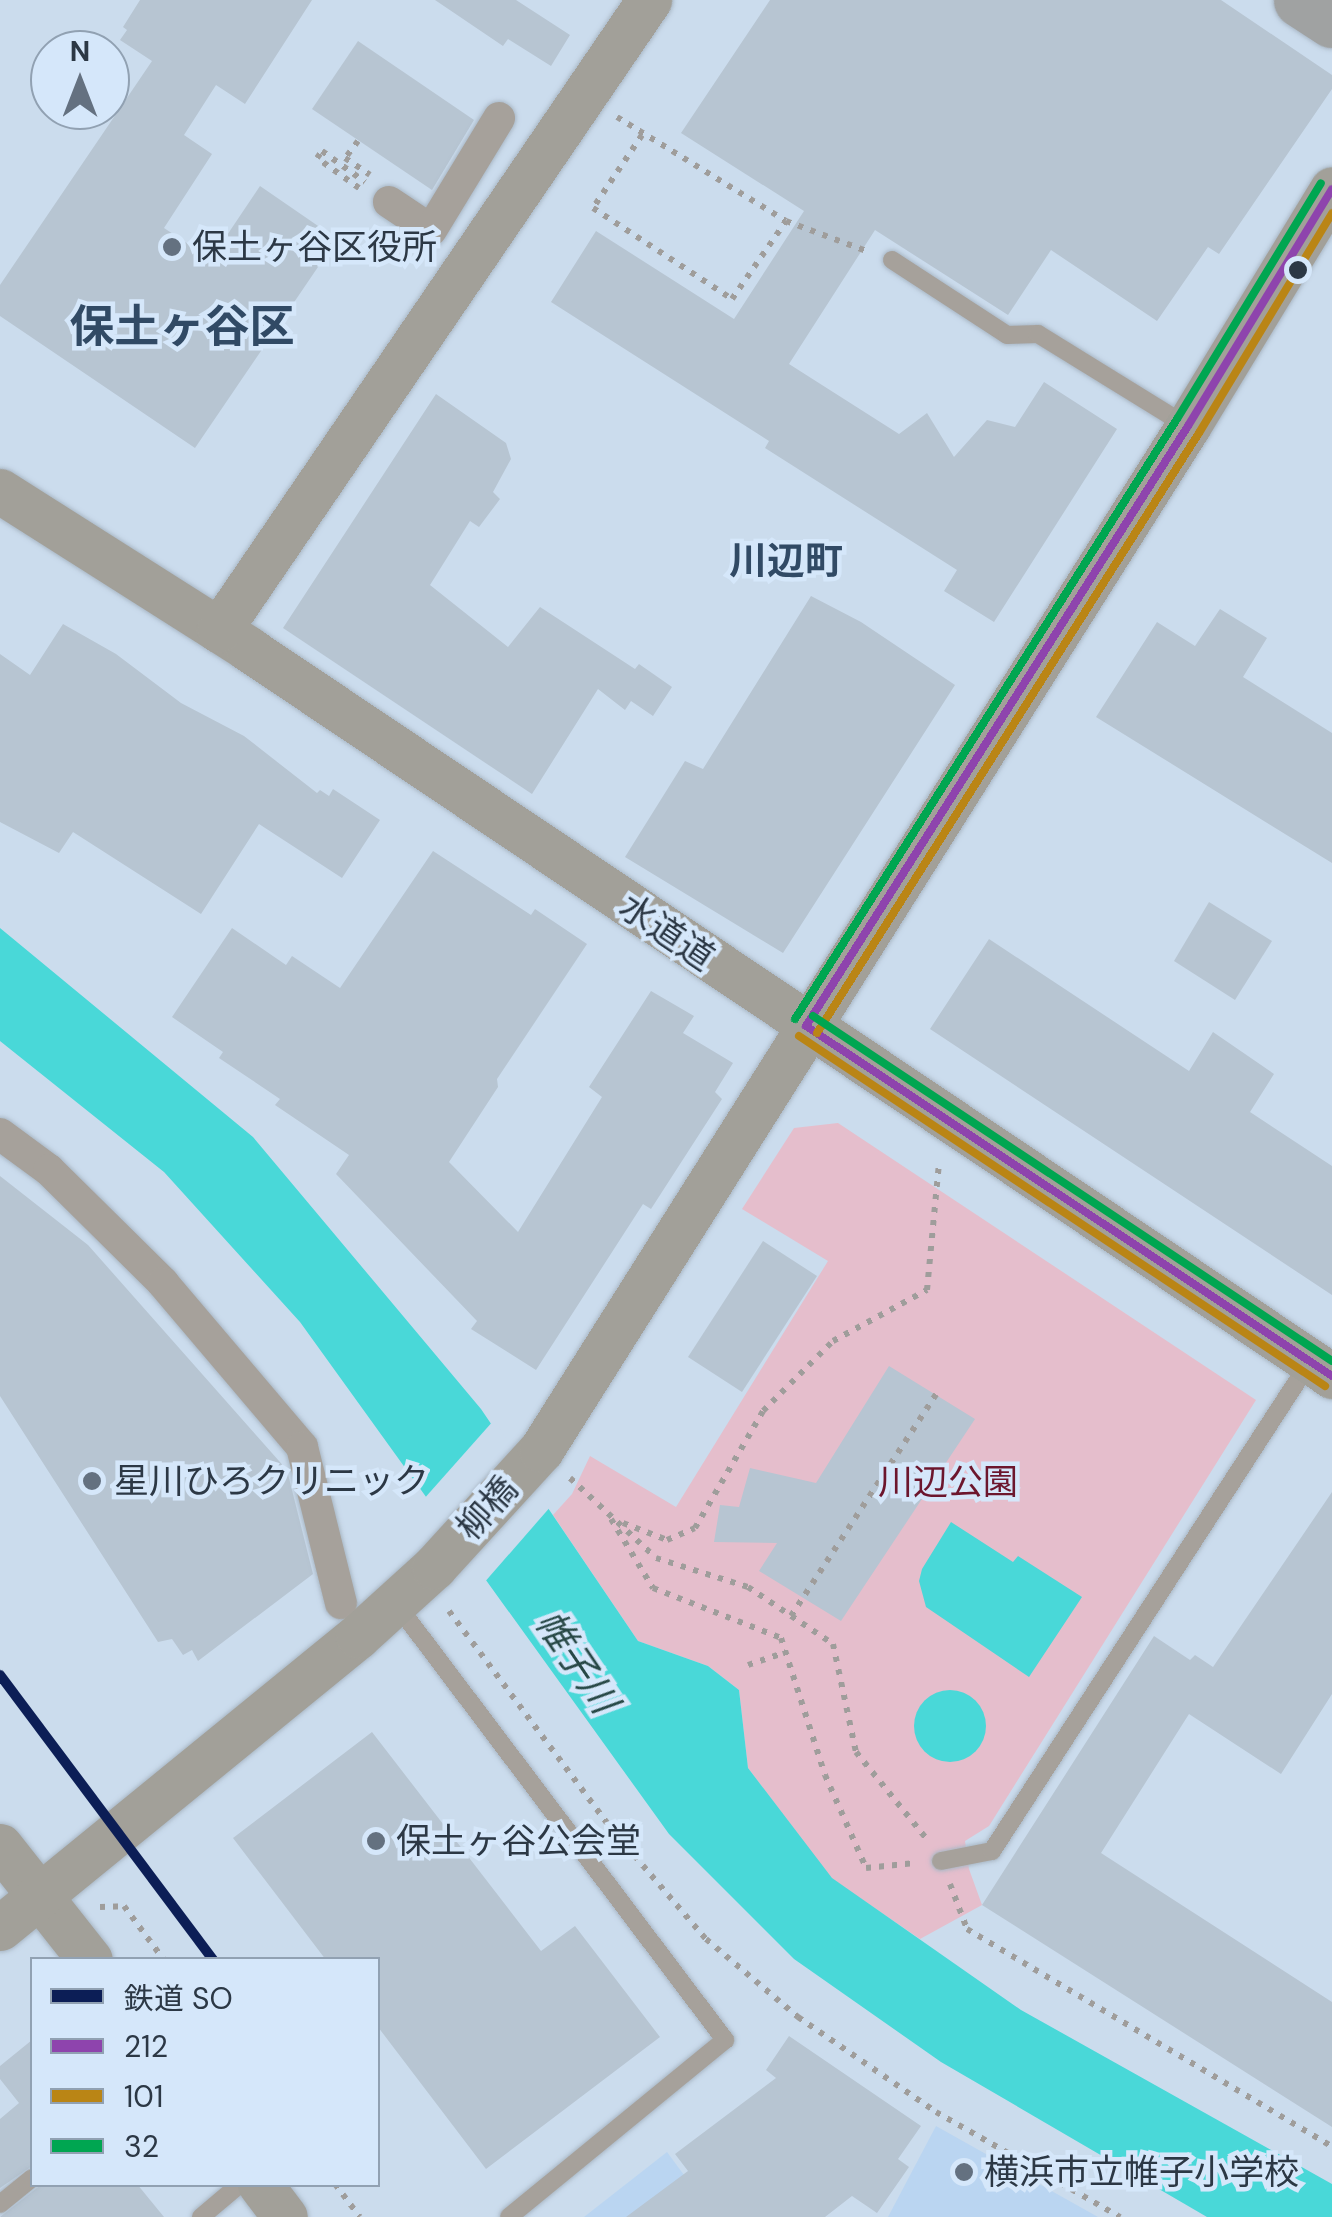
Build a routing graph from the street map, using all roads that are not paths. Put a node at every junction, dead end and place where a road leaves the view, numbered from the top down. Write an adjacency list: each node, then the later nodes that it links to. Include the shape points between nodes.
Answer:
1 (649, 0): 10 (street)
2 (1302, 0): 3 (highway)
3 (1332, 20)
4 (500, 118): 6 (street, via 431,230)
5 (1332, 189): 8 (street, 柳橋)
6 (379, 198)
7 (892, 260): 8 (lane, via 1007,335 1038,334)
8 (1188, 426): 11 (street, 柳橋)
9 (0, 491): 10 (street, 水道道)
10 (220, 630): 11 (street, 水道道)
11 (806, 1026): 13 (street, 水道道); 14 (street, 柳橋, via 555,1463)
12 (0, 1134): 15 (street, via 49,1170 163,1283 302,1447)
13 (1321, 1369): 17 (lane, via 992,1852)
14 (396, 1602): 18 (street, 柳橋); 27 (lane, via 725,2040)
15 (341, 1603)
16 (0, 1846): 18 (street)
17 (941, 1861)
18 (41, 1894): 19 (street, 柳橋); 20 (street)
19 (0, 1928)
20 (88, 1957)
21 (30, 2180): 24 (lane)
22 (236, 2187): 25 (lane)
23 (262, 2187): 26 (street)
24 (0, 2204)
25 (201, 2217)
26 (285, 2217)
27 (509, 2217)

